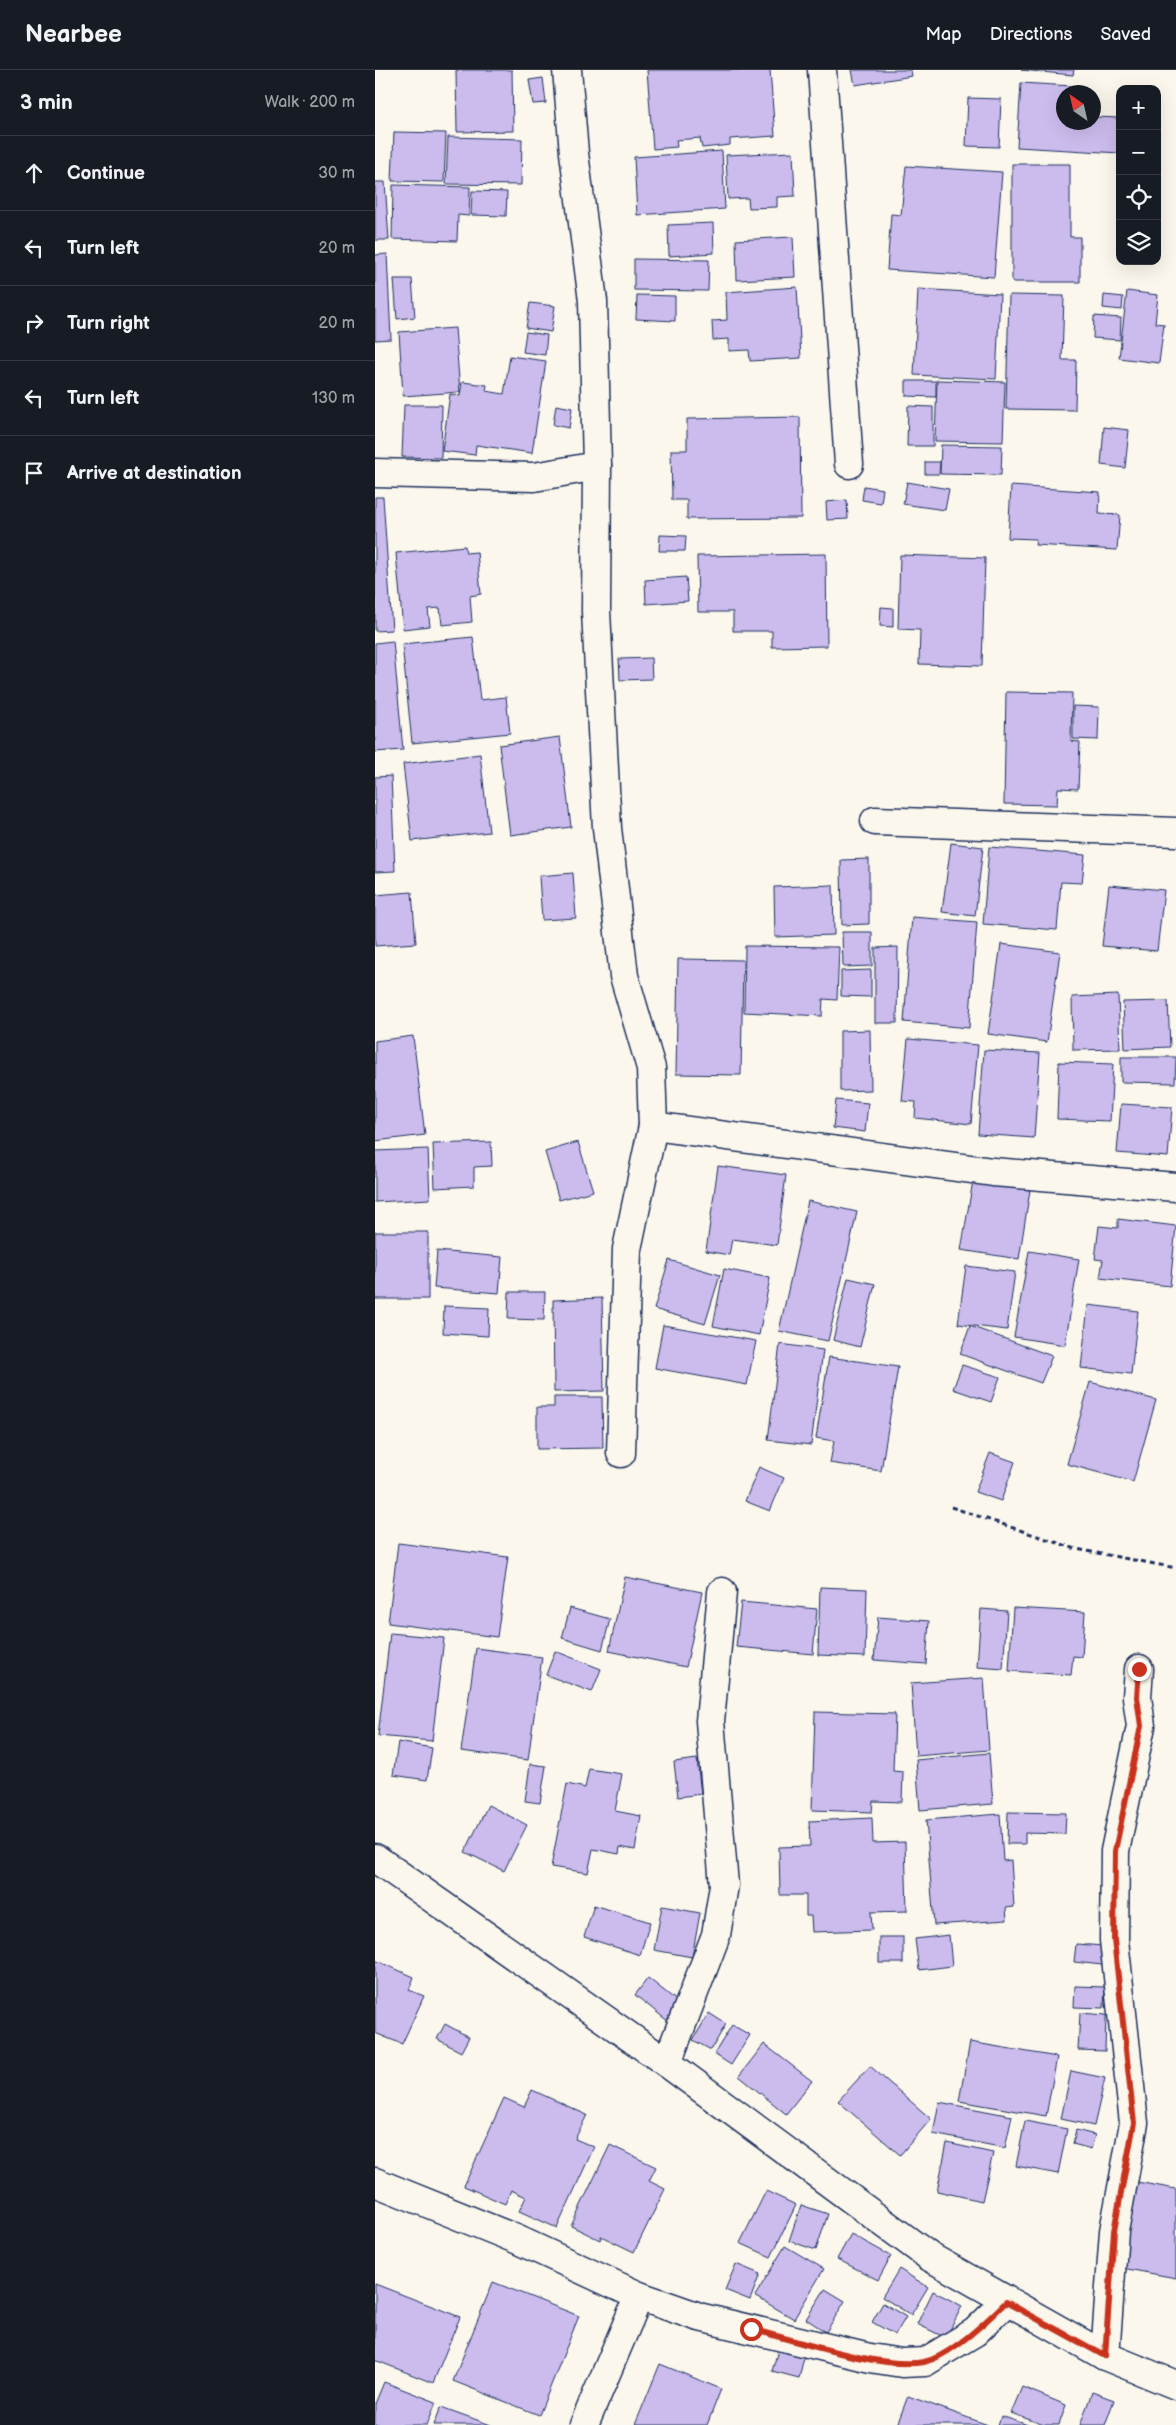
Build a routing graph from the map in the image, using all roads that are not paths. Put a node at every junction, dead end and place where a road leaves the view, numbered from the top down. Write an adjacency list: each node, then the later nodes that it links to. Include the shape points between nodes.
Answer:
1 (567, 70): 4 (street, via 593,302)
2 (822, 70): 3 (street)
3 (849, 464)
4 (597, 466): 5 (street, via 534,477); 8 (street, via 596,611 607,828 624,976 651,1068)
5 (375, 473)
6 (875, 821): 7 (street)
7 (1176, 832)
8 (653, 1126): 9 (street, via 993,1172); 10 (street, via 627,1249)
9 (1176, 1188)
10 (621, 1453)
11 (722, 1592): 14 (street, via 710,1720 724,1885 715,1935)
12 (1139, 1669): 18 (street, via 1137,1697 1141,1726 1115,1851 1114,1940 1134,2123 1114,2231)
13 (375, 1858): 14 (street)
14 (667, 2063): 17 (street, via 930,2257)
15 (375, 2182): 16 (street, via 516,2239)
16 (639, 2296): 17 (street, via 699,2317 902,2363 925,2362 952,2348 975,2332); 20 (street)
17 (1006, 2302): 18 (street)
18 (1105, 2356): 19 (street)
19 (1176, 2385)
20 (584, 2425)

